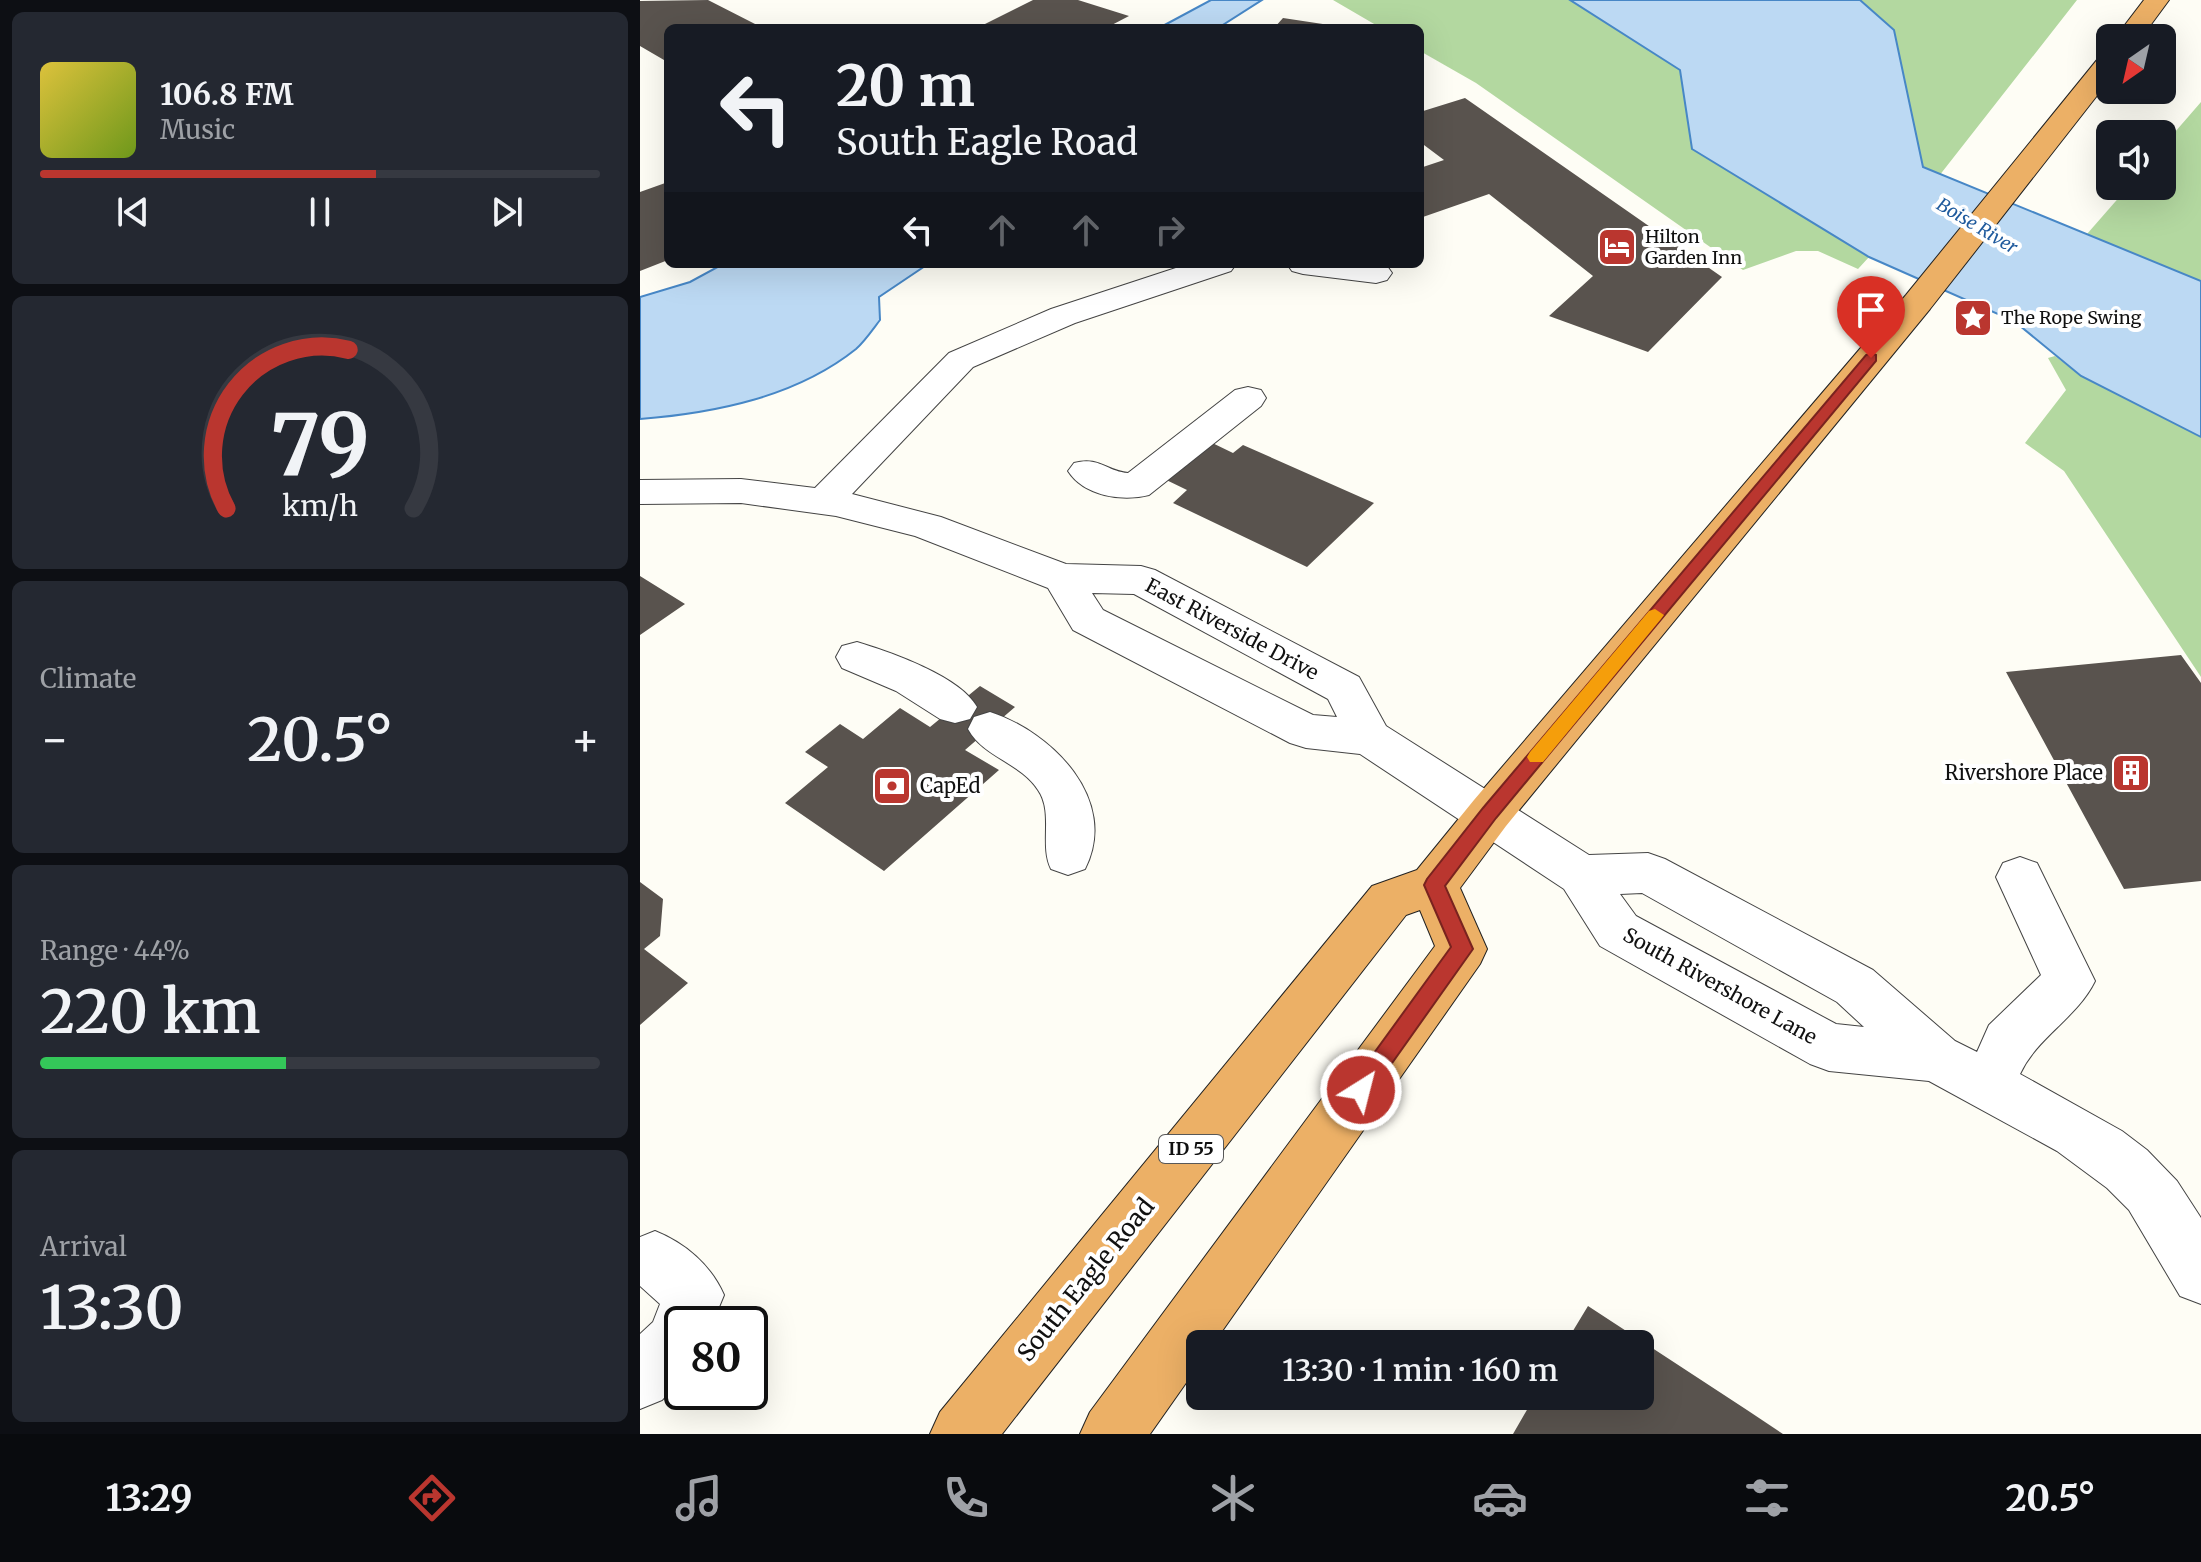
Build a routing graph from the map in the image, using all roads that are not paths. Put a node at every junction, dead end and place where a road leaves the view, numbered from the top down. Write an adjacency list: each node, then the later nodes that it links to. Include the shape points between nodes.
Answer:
1 (2157, 0): 2 (highway)
2 (2139, 24)
3 (2096, 79): 14 (highway, via 1918,302)
4 (1208, 268): 10 (street, via 1063,316 961,360)
5 (1335, 268): 6 (street)
6 (1376, 273)
7 (1248, 398): 8 (street, via 1136,486 1110,484)
8 (1087, 471)
9 (640, 492): 10 (street, East Riverside Drive, via 741,491)
10 (824, 501): 11 (street, East Riverside Drive, via 927,526)
11 (1062, 578): 13 (street, via 1088,620 1306,731); 13 (street, East Riverside Drive, via 1141,580 1344,688)
12 (857, 657): 15 (street, via 911,680 1050,770 1066,792 1071,821)
13 (1370, 738): 14 (street)
14 (1490, 813): 16 (street, South Rivershore Lane); 18 (highway)
15 (1068, 855)
16 (1581, 875): 19 (street, South Rivershore Lane, via 1648,873 1855,986); 19 (street, South Rivershore Lane, via 1618,931 1829,1047)
17 (2020, 877): 20 (street, via 2069,981 2008,1042)
18 (1434, 885): 26 (highway, South Eagle Road / ID 55, via 1389,900); 27 (highway, via 1462,949)
19 (1936, 1058): 20 (street, South Rivershore Lane)
20 (1988, 1086): 22 (street, South Rivershore Lane, via 2117,1160 2151,1193)
21 (655, 1260): 23 (street, via 694,1295)
22 (2201, 1275)
23 (689, 1306)
24 (664, 1353): 25 (street)
25 (640, 1378)
26 (962, 1434)
27 (1112, 1434)

